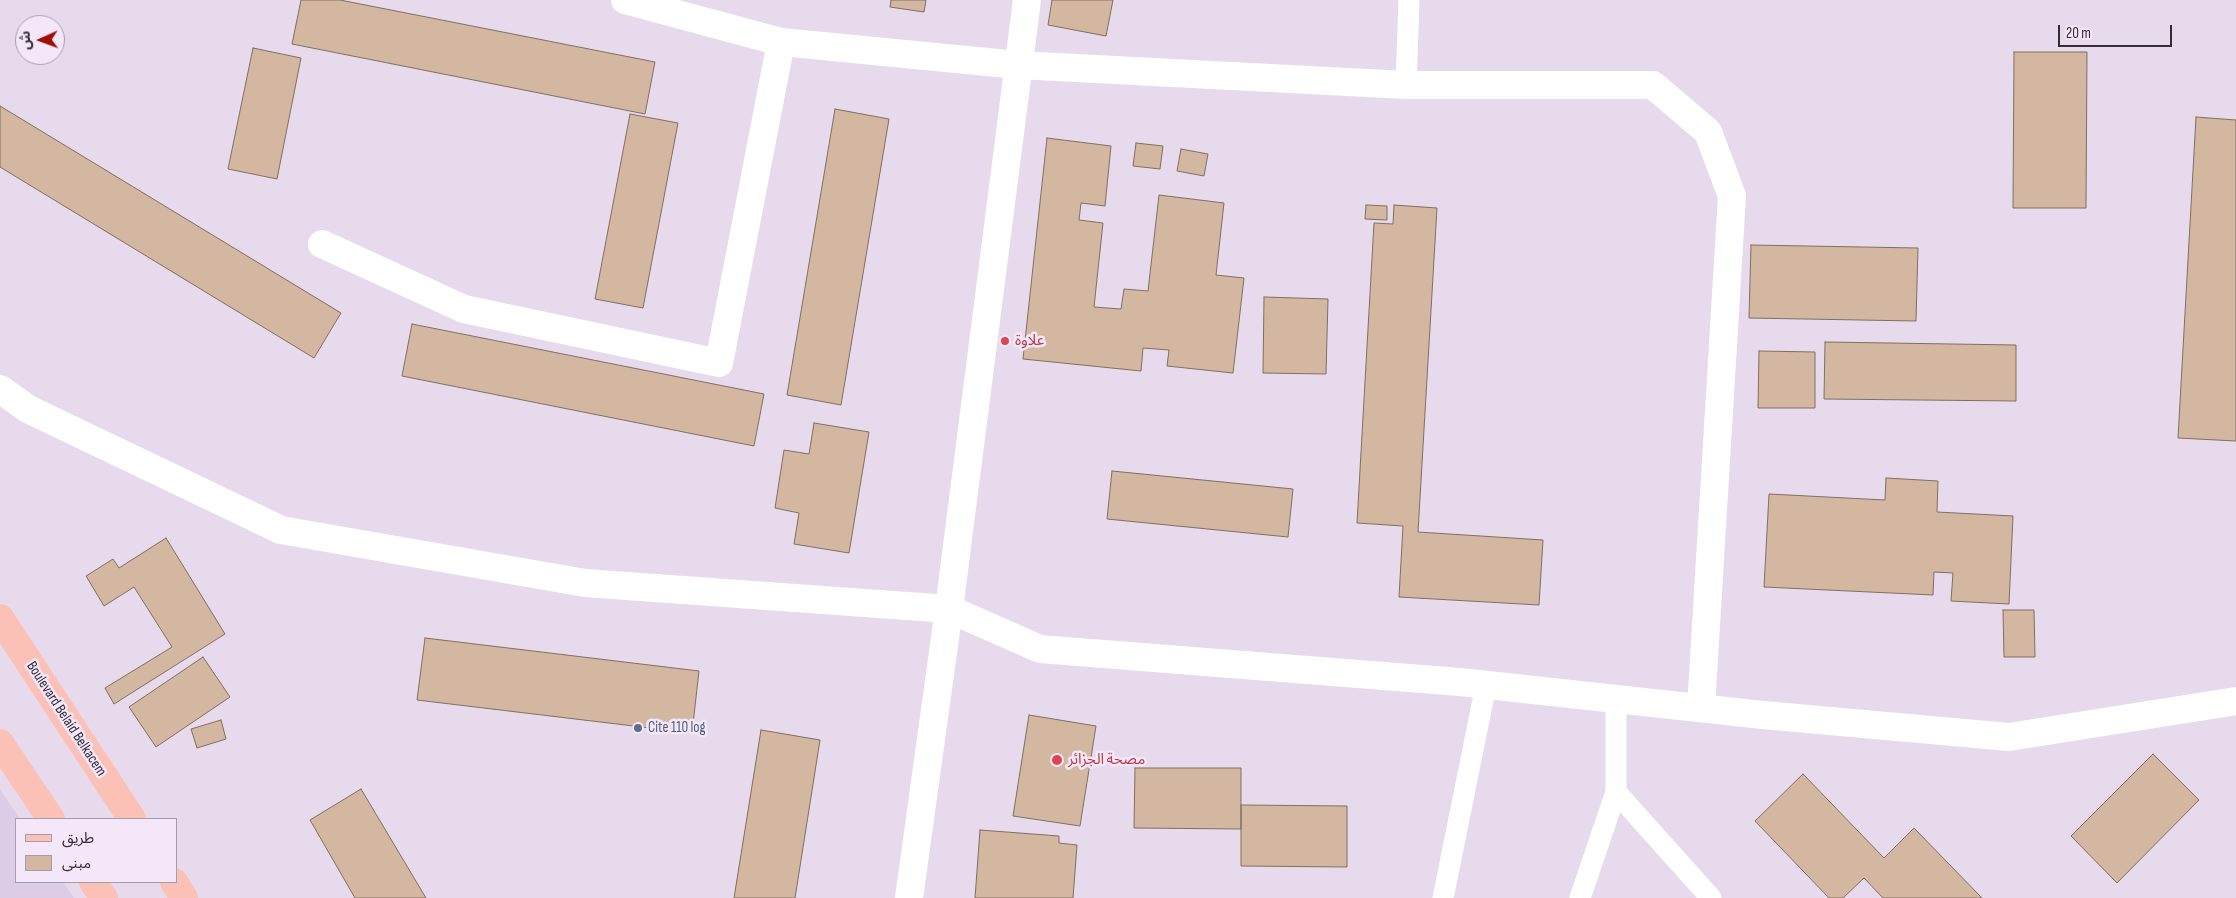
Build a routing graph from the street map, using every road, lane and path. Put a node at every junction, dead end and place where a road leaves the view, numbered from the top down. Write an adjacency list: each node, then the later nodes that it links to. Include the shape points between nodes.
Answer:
1 (625, 0): 4 (street)
2 (1027, 0): 5 (street)
3 (1409, 0): 6 (lane)
4 (781, 42): 5 (street); 7 (street, via 719,363 464,309)
5 (1018, 64): 6 (street); 9 (street)
6 (1406, 85): 14 (street, via 1652,85 1708,132 1732,196)
7 (322, 244)
8 (0, 389): 9 (street, via 28,409 281,530 585,583)
9 (950, 609): 11 (street, via 1040,649); 23 (street)
10 (0, 618): 18 (main road, Boulevard Belaid Belkacem)
11 (1486, 685): 12 (street); 24 (lane)
12 (1616, 699): 14 (street); 16 (lane)
13 (2236, 701): 14 (street, via 2009,737)
14 (1701, 708)
15 (0, 743): 17 (main road)
16 (1616, 792): 25 (lane); 26 (lane)
17 (50, 818)
18 (131, 818)
19 (94, 883): 21 (main road)
20 (175, 883): 22 (main road)
21 (104, 898)
22 (184, 898)
23 (909, 898)
24 (1443, 898)
25 (1580, 898)
26 (1711, 898)

